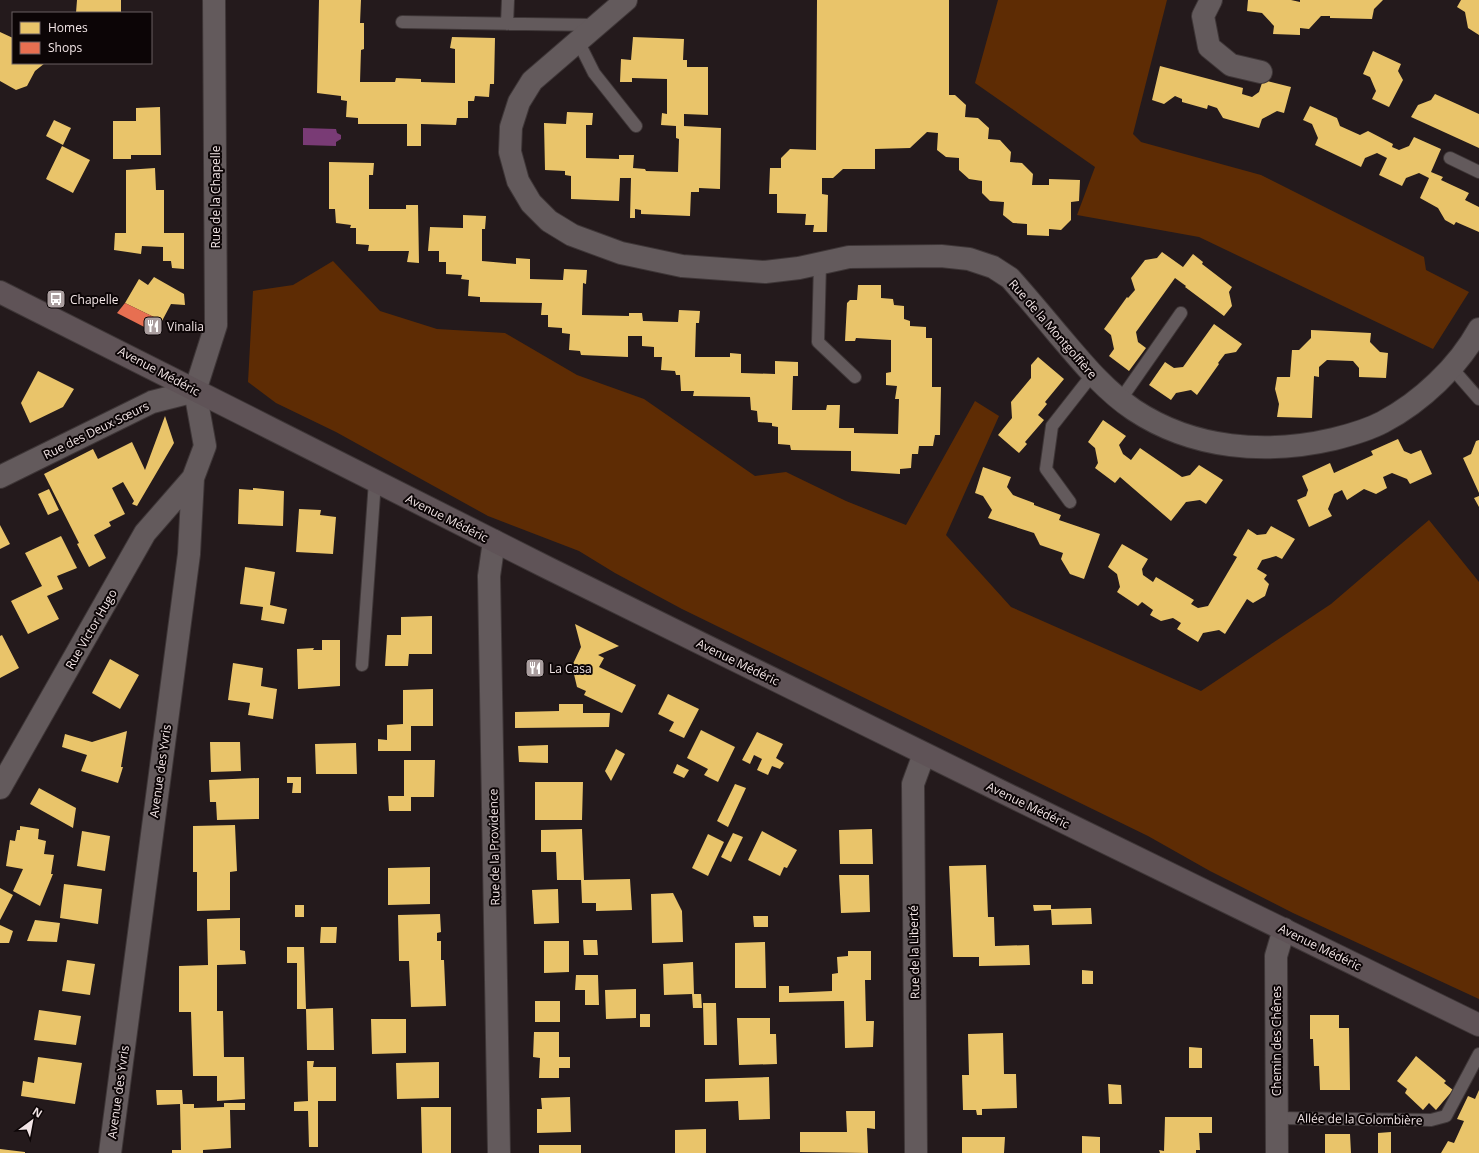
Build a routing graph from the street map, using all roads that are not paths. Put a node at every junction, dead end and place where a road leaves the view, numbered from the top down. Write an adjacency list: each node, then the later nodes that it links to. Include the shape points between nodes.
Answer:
1 (214, 0): 20 (street, Rue de la Chapelle, via 216,325)
2 (508, 0): 6 (lane)
3 (626, 0): 7 (street, Rue de la Montgolfière)
4 (1211, 0): 9 (street, via 1203,16 1209,47 1232,65)
5 (402, 22): 6 (lane)
6 (507, 24): 7 (lane)
7 (596, 25): 8 (street, Rue de la Montgolfière)
8 (578, 41): 10 (lane, via 594,73); 13 (street, Rue de la Montgolfière, via 532,81 519,102 511,127 510,152 518,181 531,203 550,221 572,235 621,253 682,266 765,272)
9 (1261, 72)
10 (636, 126)
11 (1450, 158): 12 (lane)
12 (1479, 172)
13 (820, 263): 18 (street, Rue de la Montgolfière, via 849,257 941,256 969,259 993,267 1010,278); 19 (lane, via 818,342)
14 (0, 292): 20 (main road, Avenue Médéric, via 117,349)
15 (1181, 313): 21 (lane)
16 (1479, 329): 17 (street, Rue de la Montgolfière)
17 (1451, 367): 21 (street, Rue de la Montgolfière, via 1406,409 1381,423 1310,445 1241,448 1207,442 1171,430 1134,410); 22 (lane)
18 (1092, 375): 21 (street, Rue de la Montgolfière); 26 (lane, via 1052,426 1046,469)
19 (855, 378)
20 (195, 391): 23 (street, Rue des Deux Sœurs, via 152,402); 24 (street, Avenue des Yvris, via 205,446); 25 (main road, Avenue Médéric)
21 (1121, 399)
22 (1479, 399)
23 (0, 477)
24 (193, 478): 30 (street, Rue Victor Hugo, via 145,533); 35 (street, Avenue des Yvris, via 189,554)
25 (376, 481): 27 (main road, Avenue Médéric); 28 (lane)
26 (1070, 502)
27 (494, 541): 29 (main road, Avenue Médéric); 36 (street, Rue de la Providence, via 488,576)
28 (362, 665)
29 (924, 754): 31 (main road, Avenue Médéric); 37 (street, Rue de la Liberté, via 912,784)
30 (0, 788)
31 (1284, 929): 32 (main road, Avenue Médéric); 34 (street, Chemin des Chênes, via 1276,956)
32 (1479, 1025)
33 (1479, 1054): 34 (lane, Allée de la Colombière, via 1446,1116 1431,1120)
34 (1276, 1118): 38 (street, Chemin des Chênes)
35 (110, 1153)
36 (499, 1153)
37 (916, 1153)
38 (1277, 1153)

